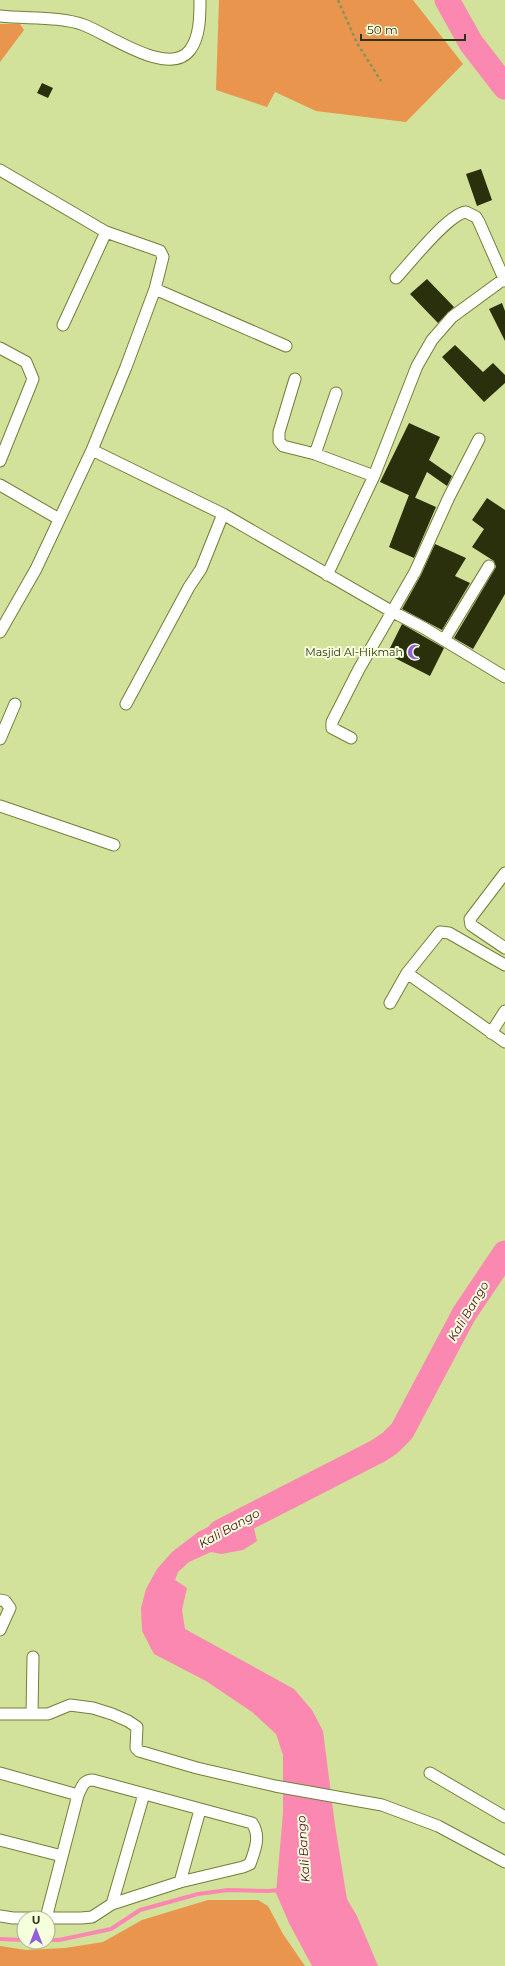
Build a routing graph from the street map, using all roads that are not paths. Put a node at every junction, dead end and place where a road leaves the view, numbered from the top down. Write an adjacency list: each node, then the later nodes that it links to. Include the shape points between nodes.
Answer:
1 (200, 0): 2 (street, via 196,35 190,51 170,60 155,58 83,25)
2 (0, 16)
3 (0, 170): 4 (street)
4 (106, 232): 7 (street, via 162,253 163,260); 8 (street)
5 (396, 278): 6 (street, via 447,223 456,215 466,212 476,217 479,222)
6 (504, 280): 17 (street, via 452,317 432,340 417,366)
7 (155, 289): 9 (street); 14 (street)
8 (63, 326)
9 (286, 346)
10 (0, 348): 16 (street, via 26,362 33,379)
11 (295, 379): 15 (street, via 278,432 279,441 283,446)
12 (336, 393): 15 (street)
13 (479, 439): 23 (street, via 415,572)
14 (92, 450): 19 (street); 20 (street)
15 (315, 454): 17 (street)
16 (0, 461)
17 (374, 476): 22 (street)
18 (0, 485): 20 (street)
19 (223, 514): 22 (street); 28 (street, via 201,568)
20 (59, 519): 24 (street, via 36,569)
21 (489, 566): 25 (street)
22 (327, 575): 23 (street)
23 (391, 611): 25 (street); 29 (street, via 332,722 332,728)
24 (0, 632)
25 (444, 640): 26 (street)
26 (505, 677)
27 (14, 704): 30 (street)
28 (126, 704)
29 (351, 738)
30 (0, 739)
31 (0, 806): 32 (street)
32 (114, 845)
33 (505, 873): 34 (street, via 470,919 470,923)
34 (505, 948)
35 (505, 965): 36 (street, via 449,933 440,932)
36 (407, 973): 37 (street); 39 (street)
37 (390, 1003)
38 (505, 1011): 39 (street)
39 (491, 1033): 40 (street)
40 (505, 1042)
41 (0, 1600): 42 (street, via 5,1601 10,1608)
42 (0, 1630)
43 (33, 1657): 45 (street)
44 (0, 1714): 45 (street)
45 (32, 1714): 54 (street, via 48,1714 70,1705 93,1708 137,1727 136,1748 139,1751 197,1768 275,1786 382,1805 438,1826)
46 (430, 1773): 51 (street)
47 (0, 1774): 49 (street)
48 (144, 1794): 49 (street, via 87,1780); 50 (street); 56 (street)
49 (78, 1795): 53 (street)
50 (200, 1810): 55 (street); 55 (street, via 252,1823 258,1836 252,1858 250,1864 243,1867)
51 (505, 1817)
52 (0, 1840): 53 (street)
53 (62, 1856): 57 (street)
54 (505, 1862)
55 (180, 1882): 56 (street)
56 (112, 1904): 60 (street, via 92,1917)
57 (48, 1910)
58 (0, 1916): 59 (street)
59 (16, 1917)
60 (56, 1918)

